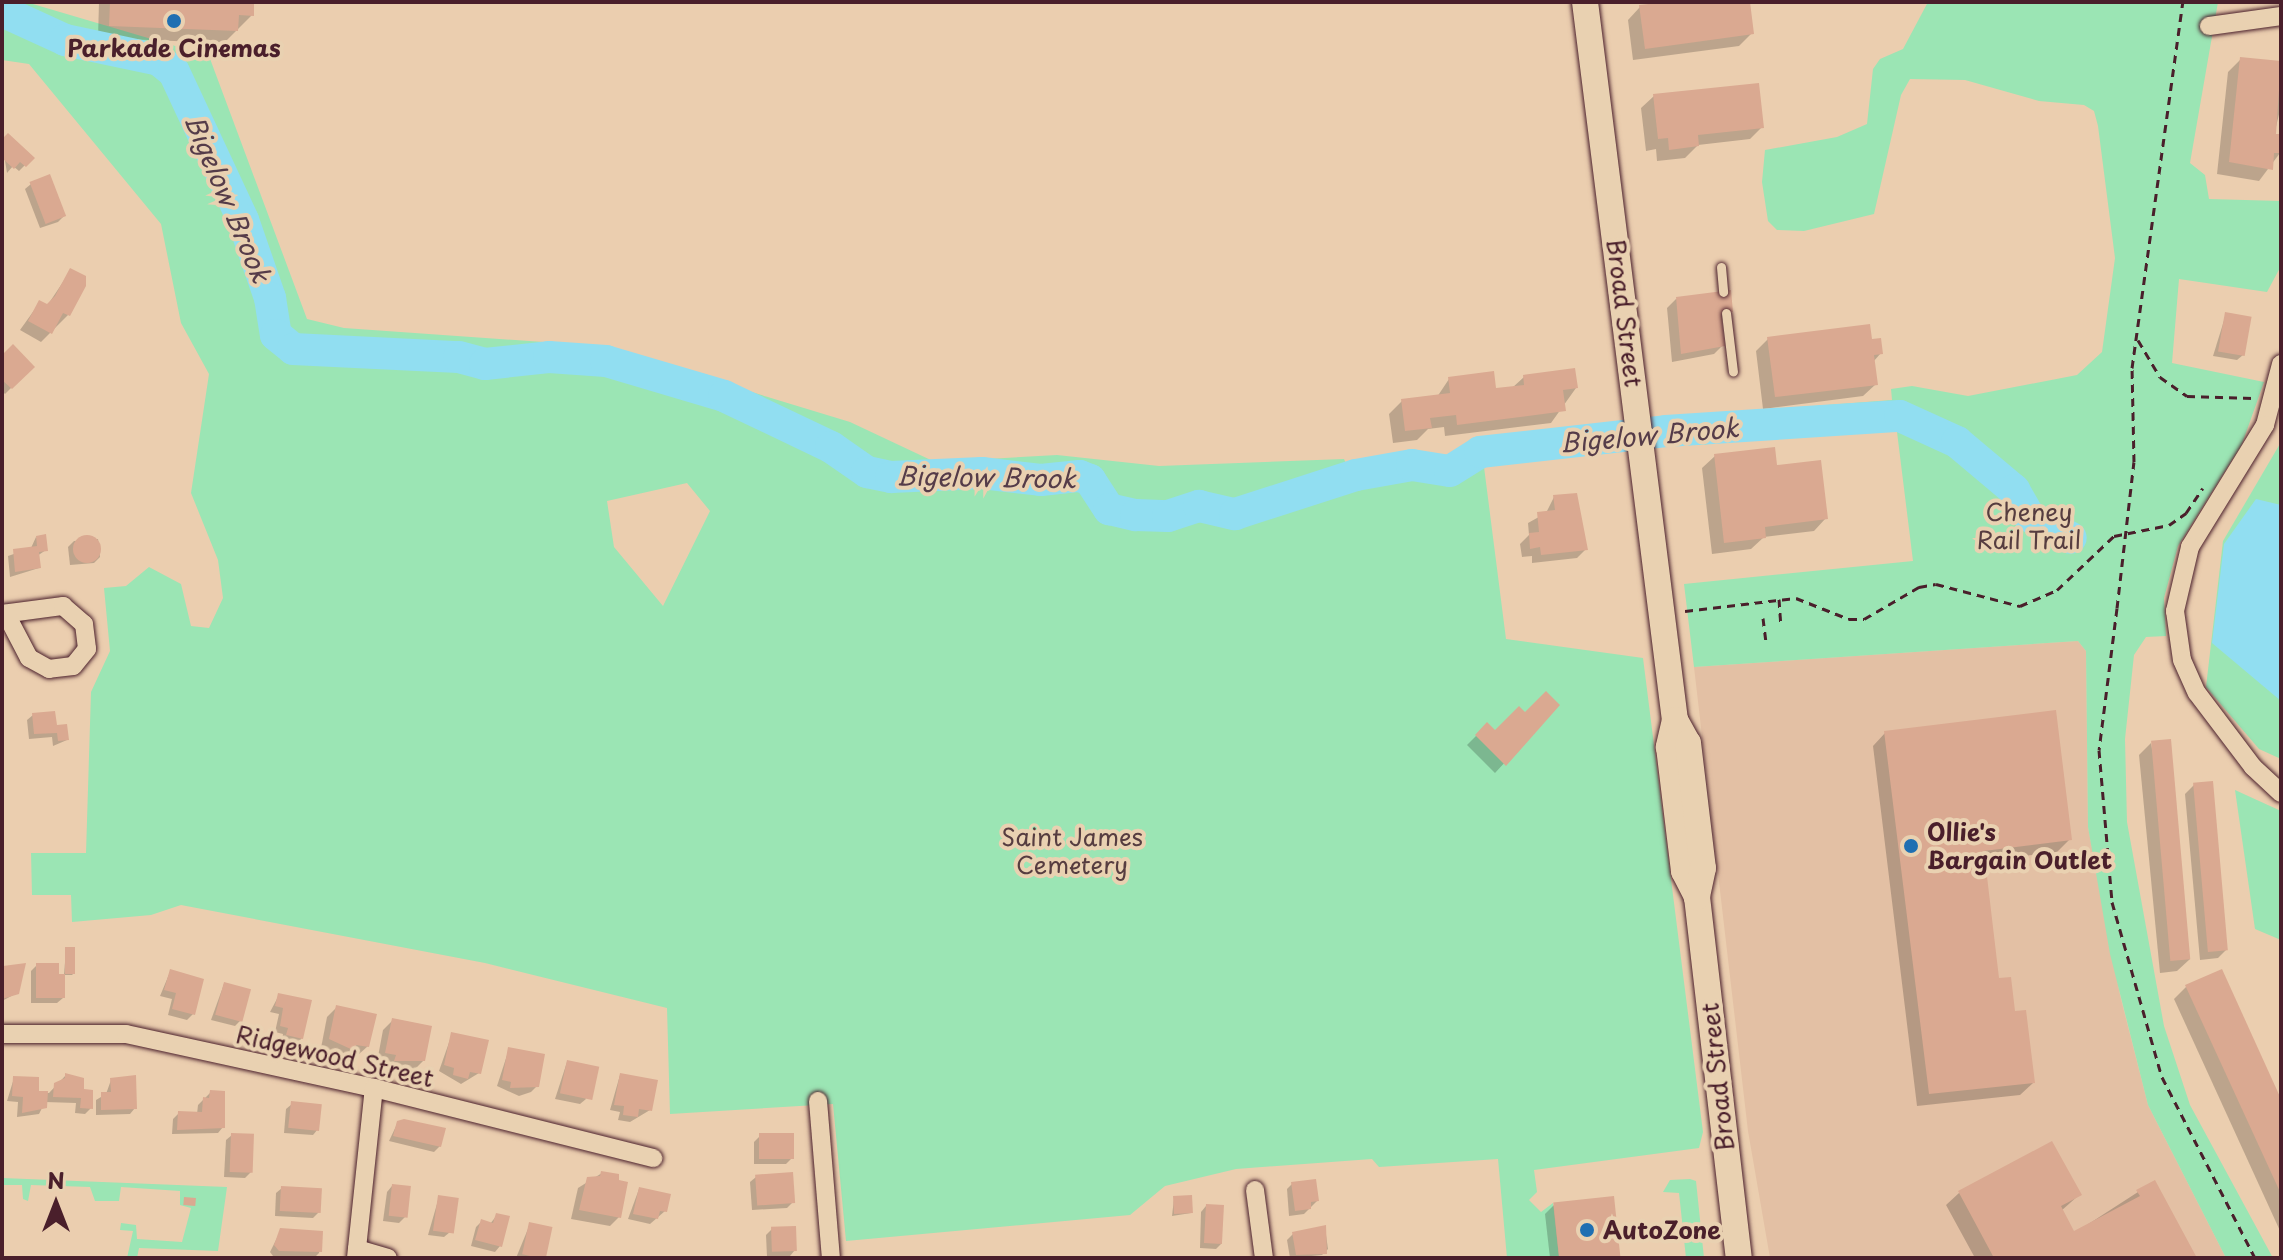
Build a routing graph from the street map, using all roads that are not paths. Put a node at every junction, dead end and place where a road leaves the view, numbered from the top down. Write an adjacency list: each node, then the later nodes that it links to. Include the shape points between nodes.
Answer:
1 (1585, 2): 21 (main road, Broad Street, via 1675,720 1669,747 1682,855 1697,897)
2 (2281, 16): 3 (street)
3 (2209, 26)
4 (1721, 267): 5 (lane)
5 (1723, 292)
6 (1726, 313): 8 (lane)
7 (2281, 364): 9 (street)
8 (1733, 372)
9 (2278, 396): 11 (street, via 2254,447 2190,547 2178,586 2176,624 2182,660 2197,693 2253,767)
10 (4, 614): 10 (street, via 63,606 84,624 87,649 73,666 49,669 29,658)
11 (2281, 793)
12 (2, 1034): 13 (street, Ridgewood Street, via 126,1034)
13 (374, 1088): 15 (street, Ridgewood Street); 17 (street)
14 (818, 1101): 19 (street)
15 (653, 1158)
16 (1255, 1190): 20 (street)
17 (356, 1254): 18 (street)
18 (388, 1258)
19 (831, 1258)
20 (1264, 1258)
21 (1739, 1258)

